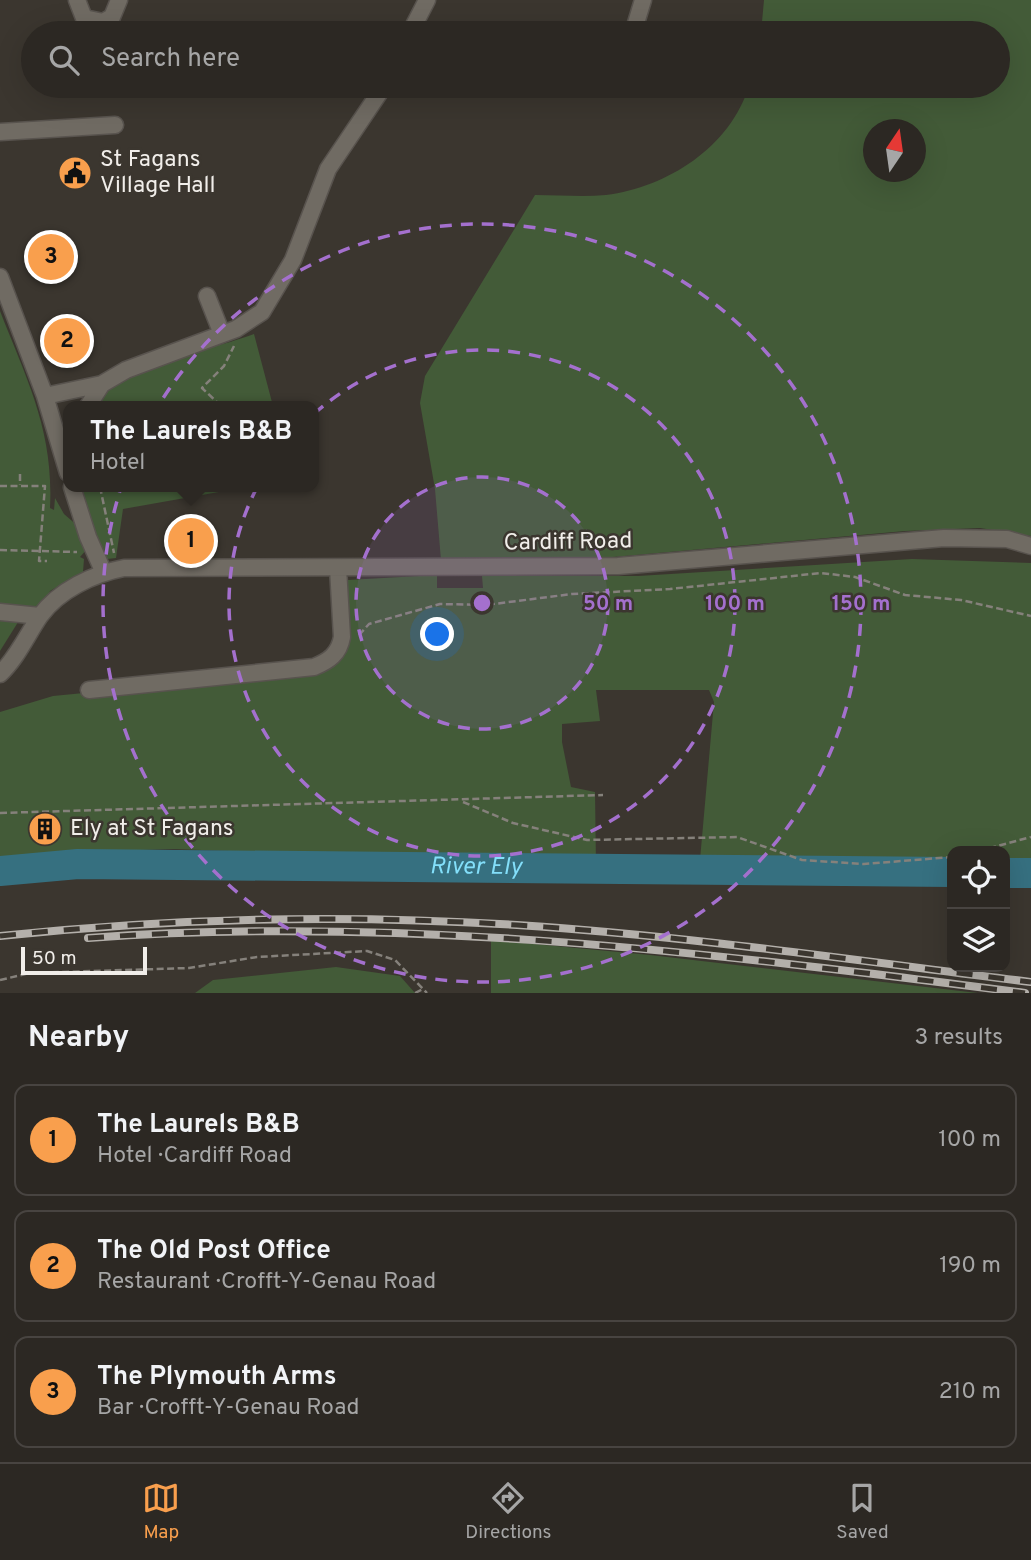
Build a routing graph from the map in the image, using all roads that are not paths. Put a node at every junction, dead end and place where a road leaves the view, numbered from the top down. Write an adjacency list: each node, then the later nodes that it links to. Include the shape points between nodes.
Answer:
1 (77, 0): 5 (street, via 84,18)
2 (119, 0): 6 (street, via 112,17)
3 (427, 0): 7 (street)
4 (643, 0): 8 (street)
5 (98, 21)
6 (105, 21)
7 (416, 21)
8 (637, 21)
9 (376, 98): 14 (street, via 328,169 279,288 262,312)
10 (116, 125): 11 (street)
11 (0, 132)
12 (0, 277): 16 (street)
13 (207, 296): 14 (street)
14 (229, 332): 15 (street, via 126,370)
15 (102, 384): 16 (street); 17 (street)
16 (45, 396): 18 (street)
17 (91, 401)
18 (63, 456)
19 (74, 492): 22 (street)
20 (1031, 545): 21 (street, Cardiff Road, via 944,538 618,566)
21 (338, 568): 22 (street, Cardiff Road, via 151,566); 26 (street, via 341,642 327,662)
22 (104, 573): 24 (street, Cardiff Road, via 60,596)
23 (0, 612): 24 (street)
24 (40, 617): 25 (street, Cardiff Road)
25 (0, 674)
26 (89, 690)

